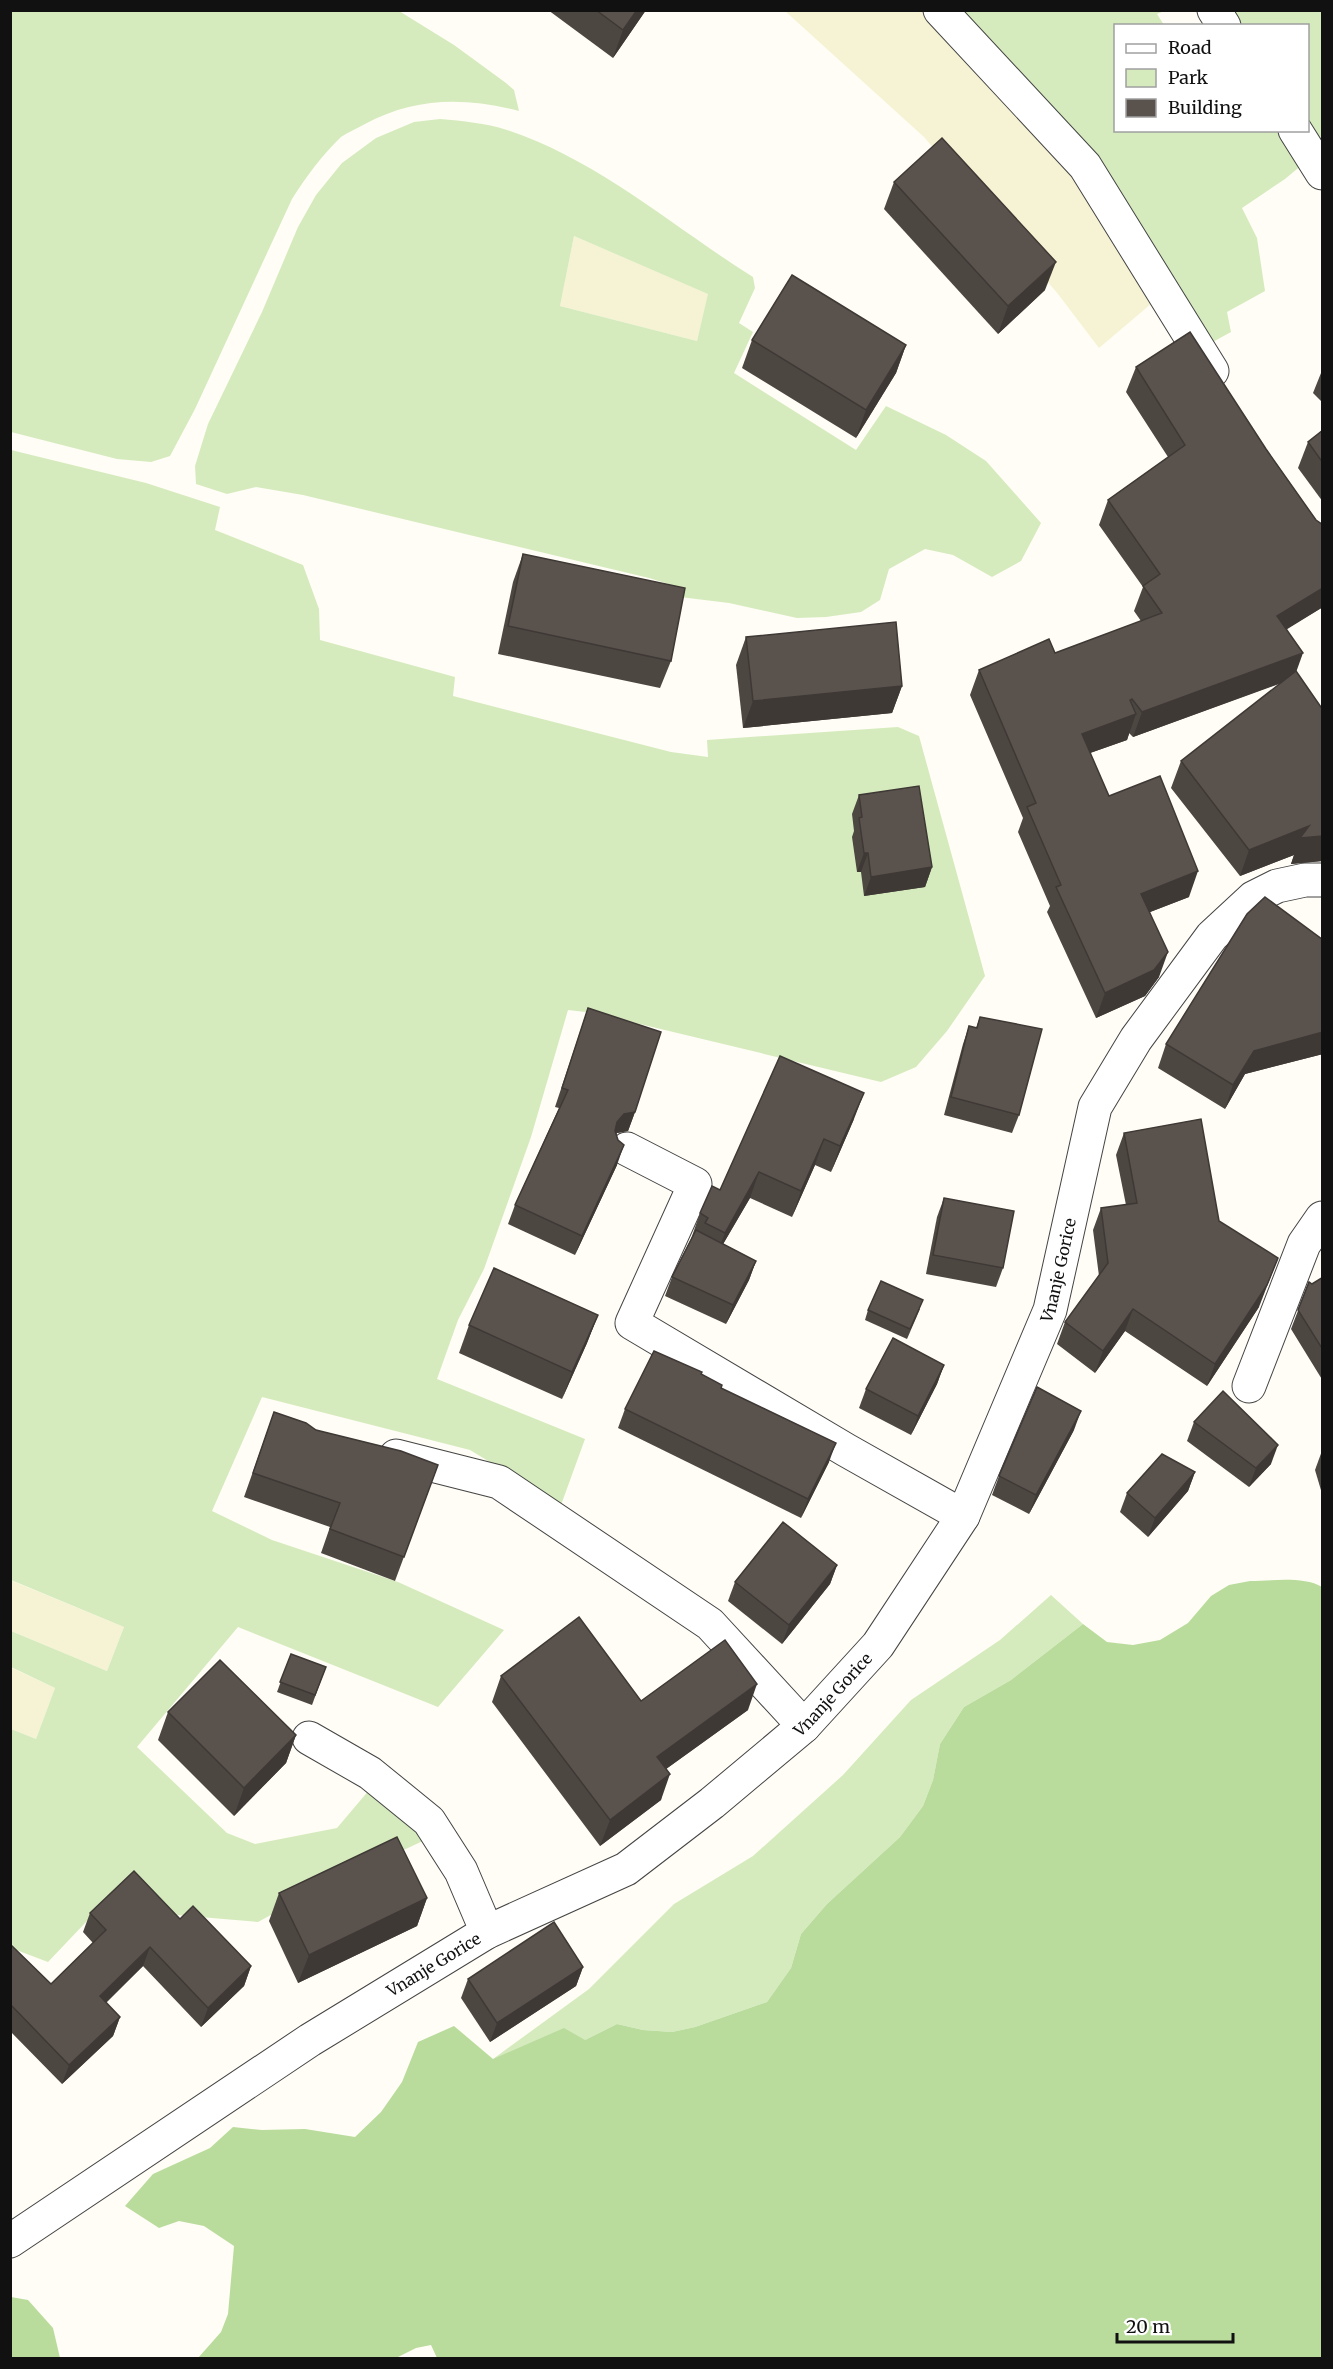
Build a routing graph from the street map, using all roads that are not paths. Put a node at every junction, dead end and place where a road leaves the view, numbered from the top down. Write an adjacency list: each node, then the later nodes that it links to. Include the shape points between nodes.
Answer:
1 (940, 10): 6 (street, via 1085,166)
2 (1214, 10): 3 (street)
3 (1223, 24)
4 (1296, 132): 5 (street)
5 (1323, 173)
6 (1229, 397)
7 (1323, 880): 12 (street, Vnanje Gorice, via 1278,886 1254,898 1212,936 1136,1038 1095,1107 1050,1310)
8 (627, 1149): 12 (street, via 695,1184 632,1323)
9 (1323, 1218): 10 (street, via 1304,1244)
10 (1249, 1386)
11 (367, 1449): 13 (street, via 499,1482 710,1624)
12 (963, 1516): 13 (street, Vnanje Gorice, via 878,1645)
13 (804, 1725): 15 (street, Vnanje Gorice, via 626,1869)
14 (309, 1738): 15 (street, via 370,1773 429,1821 461,1871)
15 (487, 1932): 16 (street, Vnanje Gorice, via 309,2040)
16 (10, 2241)

